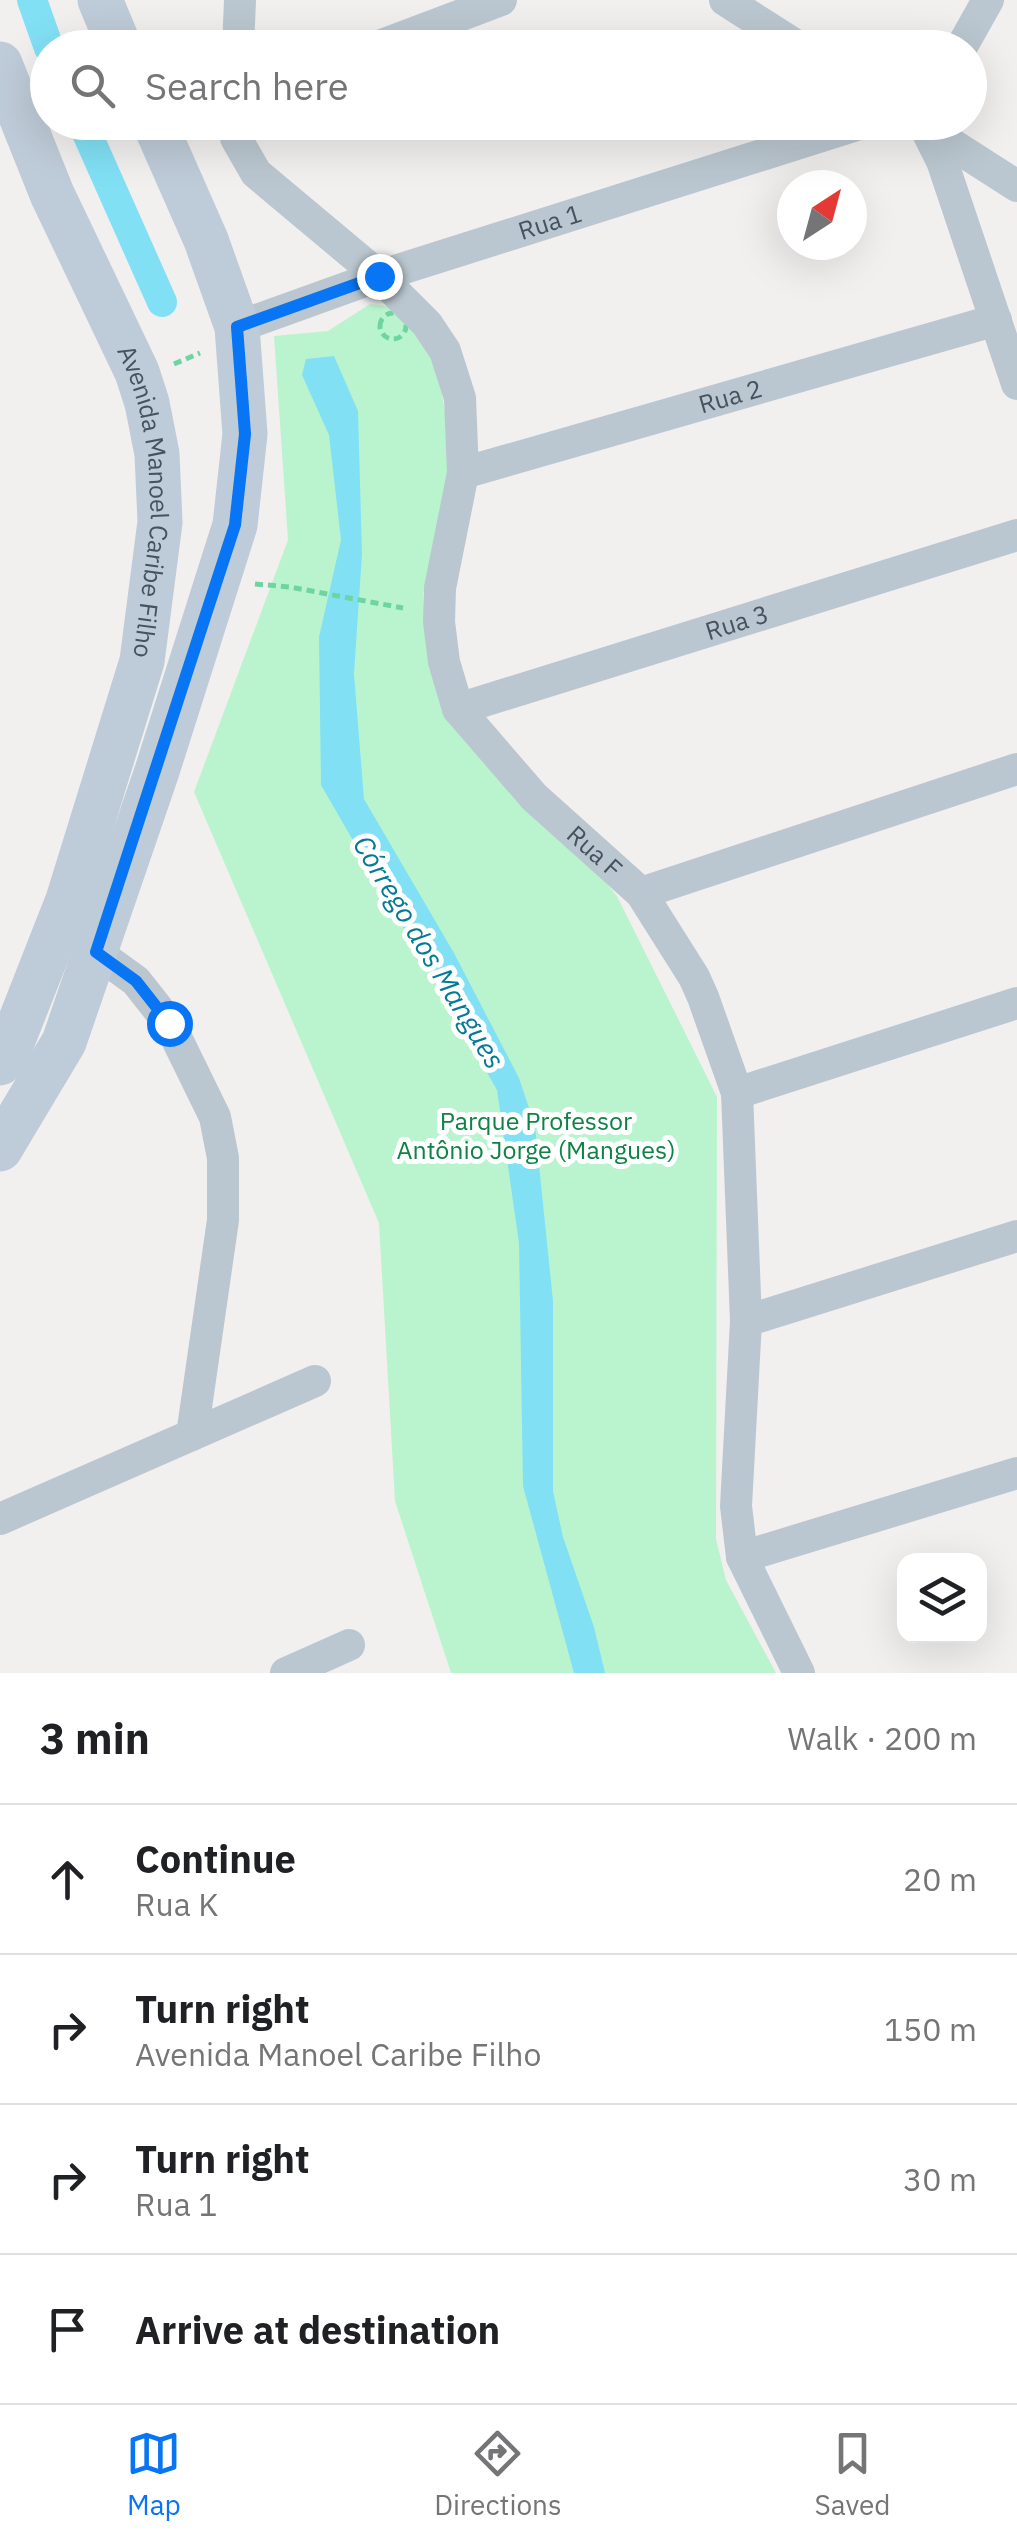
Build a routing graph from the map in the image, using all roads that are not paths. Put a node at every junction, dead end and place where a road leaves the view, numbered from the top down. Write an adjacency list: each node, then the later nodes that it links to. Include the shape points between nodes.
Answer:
1 (100, 0): 6 (main road)
2 (240, 0): 7 (street)
3 (500, 0): 8 (street)
4 (725, 0): 9 (street)
5 (988, 0): 10 (street)
6 (112, 30)
7 (239, 30)
8 (421, 30)
9 (772, 30)
10 (972, 30)
11 (0, 64): 12 (main road, Avenida Manoel Caribe Filho)
12 (30, 139)
13 (30, 140): 31 (main road, Avenida Manoel Caribe Filho, via 147,403 160,522 142,661 68,900)
14 (162, 140): 21 (main road, Avenida Manoel Caribe Filho)
15 (237, 140): 20 (street, Rua F, via 256,173)
16 (809, 140): 20 (street, Rua 1)
17 (931, 140): 22 (street)
18 (947, 140): 19 (street)
19 (1017, 186)
20 (379, 276): 21 (street, Rua 1); 24 (street, Rua F, via 445,351 460,398)
21 (232, 312): 29 (main road, Avenida Manoel Caribe Filho, via 245,434 235,525)
22 (996, 320): 23 (street); 24 (street, Rua 2)
23 (1017, 384)
24 (463, 473): 26 (street, Rua F, via 440,588 444,662)
25 (1017, 534): 26 (street, Rua 3)
26 (458, 709): 28 (street, Rua F, via 534,797)
27 (1017, 769): 28 (street)
28 (641, 894): 32 (street, Rua F, via 694,977)
29 (96, 952): 33 (main road, Avenida Manoel Caribe Filho, via 64,1042); 37 (street, via 136,981 169,1023 215,1117 223,1220)
30 (1017, 1003): 32 (street)
31 (0, 1063)
32 (737, 1093): 35 (street, Rua F)
33 (0, 1149)
34 (1017, 1236): 35 (street)
35 (746, 1321): 40 (street, Rua F, via 736,1506)
36 (315, 1380): 37 (street)
37 (192, 1435): 39 (street)
38 (1017, 1473): 40 (street)
39 (0, 1518)
40 (742, 1557): 43 (street, Rua F)
41 (350, 1645): 42 (street)
42 (286, 1673)
43 (799, 1673)

